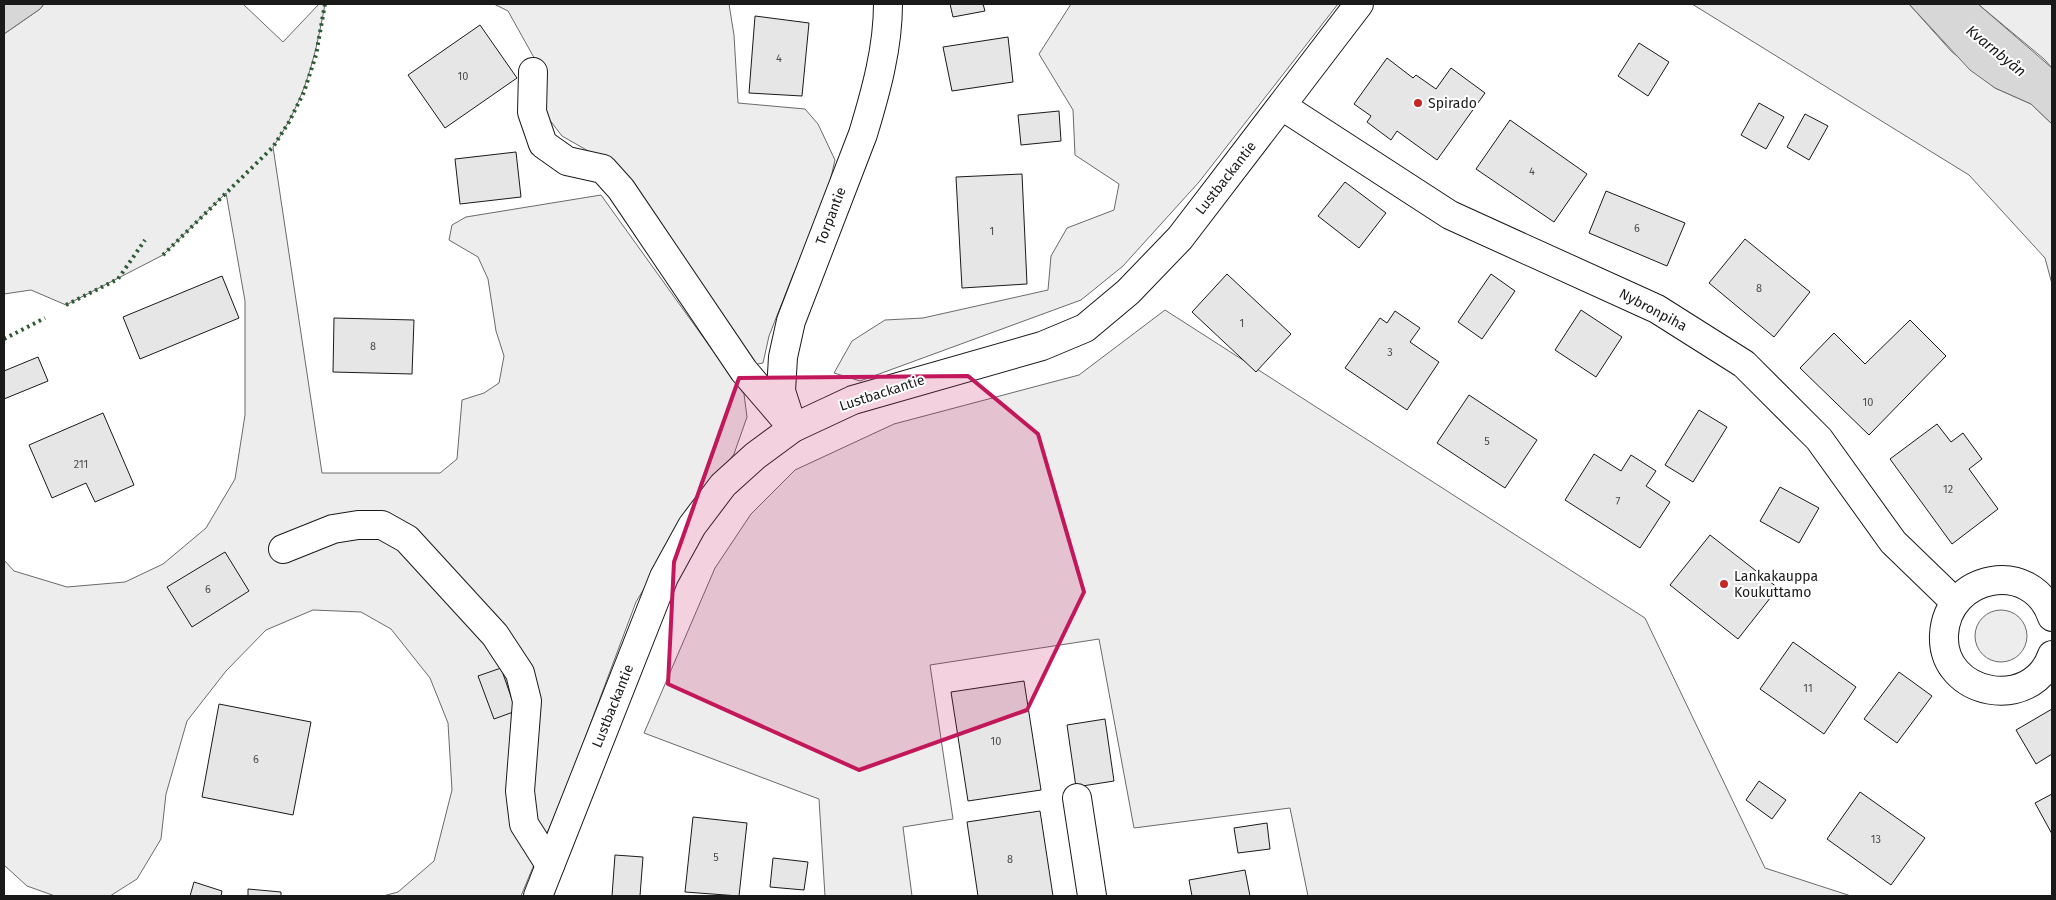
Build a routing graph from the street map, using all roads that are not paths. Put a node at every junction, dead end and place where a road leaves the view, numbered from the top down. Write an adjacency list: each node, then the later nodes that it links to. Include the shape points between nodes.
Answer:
1 (888, 4): 5 (street, Torpantie, via 888,35 863,134 791,321 780,391)
2 (1358, 4): 4 (street, Lustbackantie)
3 (533, 72): 5 (street, via 532,112 543,144 567,161 603,169 621,189 744,371)
4 (1282, 106): 5 (street, Lustbackantie, via 1180,238 1128,292 1085,328 1042,346 853,400); 7 (street, Nybronpiha, via 1450,215 1657,310 1744,364 1819,439 1893,542)
5 (793, 428): 11 (street, Lustbackantie, via 723,485 692,526 664,577)
6 (283, 549): 11 (street, via 333,529 382,525 407,539 495,635 520,673 527,701 520,791 524,824)
7 (1955, 602): 8 (street, via 1968,589 1985,581 2004,579 2022,584 2038,594); 9 (street, via 1946,618 1944,637 1948,655 1957,671 1970,683 1987,690 2006,692 2023,687 2038,677)
8 (2052, 617)
9 (2051, 661)
10 (1077, 798): 13 (street)
11 (550, 865): 12 (street, Lustbackantie)
12 (538, 896)
13 (1092, 896)

